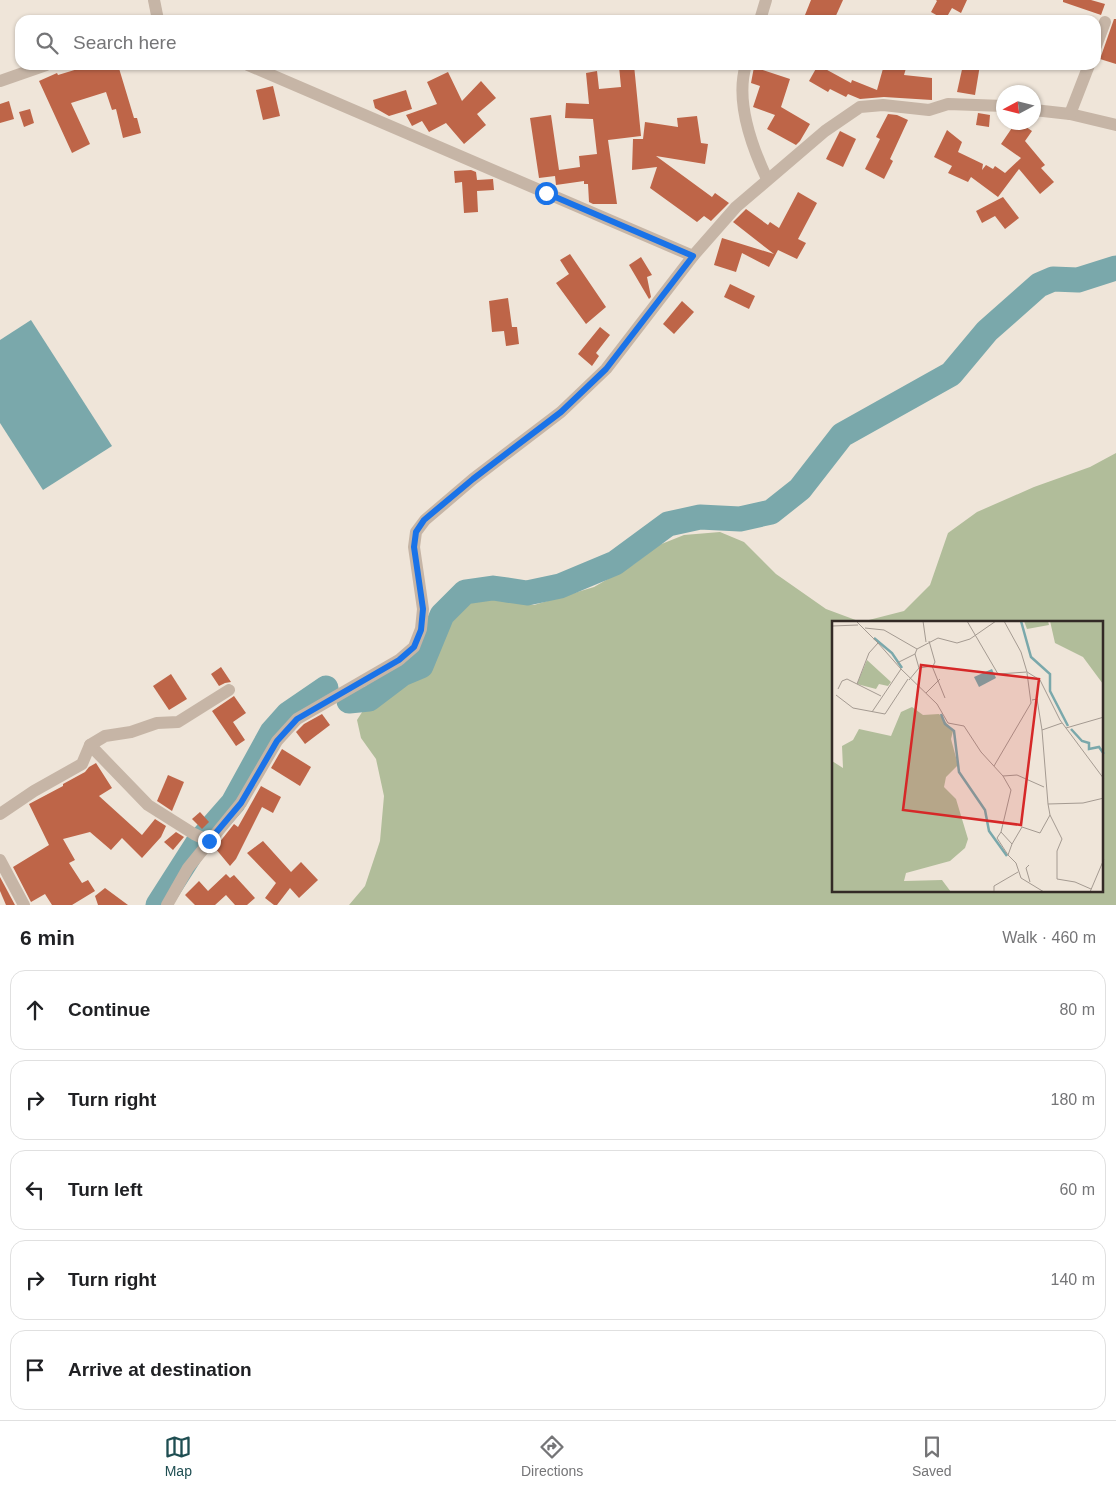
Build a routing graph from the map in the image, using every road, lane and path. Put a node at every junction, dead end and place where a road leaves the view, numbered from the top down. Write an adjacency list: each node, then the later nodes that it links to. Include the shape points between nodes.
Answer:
1 (154, 0): 3 (street)
2 (766, 0): 4 (street)
3 (157, 15)
4 (762, 15)
5 (1105, 22): 6 (street)
6 (1101, 33)
7 (32, 70): 11 (street)
8 (260, 70): 17 (street)
9 (744, 70): 16 (street, via 741,95 755,153)
10 (1087, 70): 14 (street)
11 (0, 82)
12 (996, 106): 16 (street, via 948,104 929,110 884,105 860,107)
13 (1041, 111): 14 (street)
14 (1070, 114): 15 (street)
15 (1116, 125)
16 (767, 179): 17 (street, via 736,207)
17 (693, 256): 21 (street, via 606,369 561,412 424,520 416,532 414,547 423,609 421,630 414,647 399,660 297,719 277,741 241,803)
18 (229, 690): 19 (street, via 178,722 157,723 105,736)
19 (90, 745): 20 (street, via 82,764); 21 (street, via 148,805)
20 (0, 814)
21 (209, 841): 24 (street, via 188,868)
22 (0, 860): 23 (street)
23 (24, 905)
24 (167, 905)

